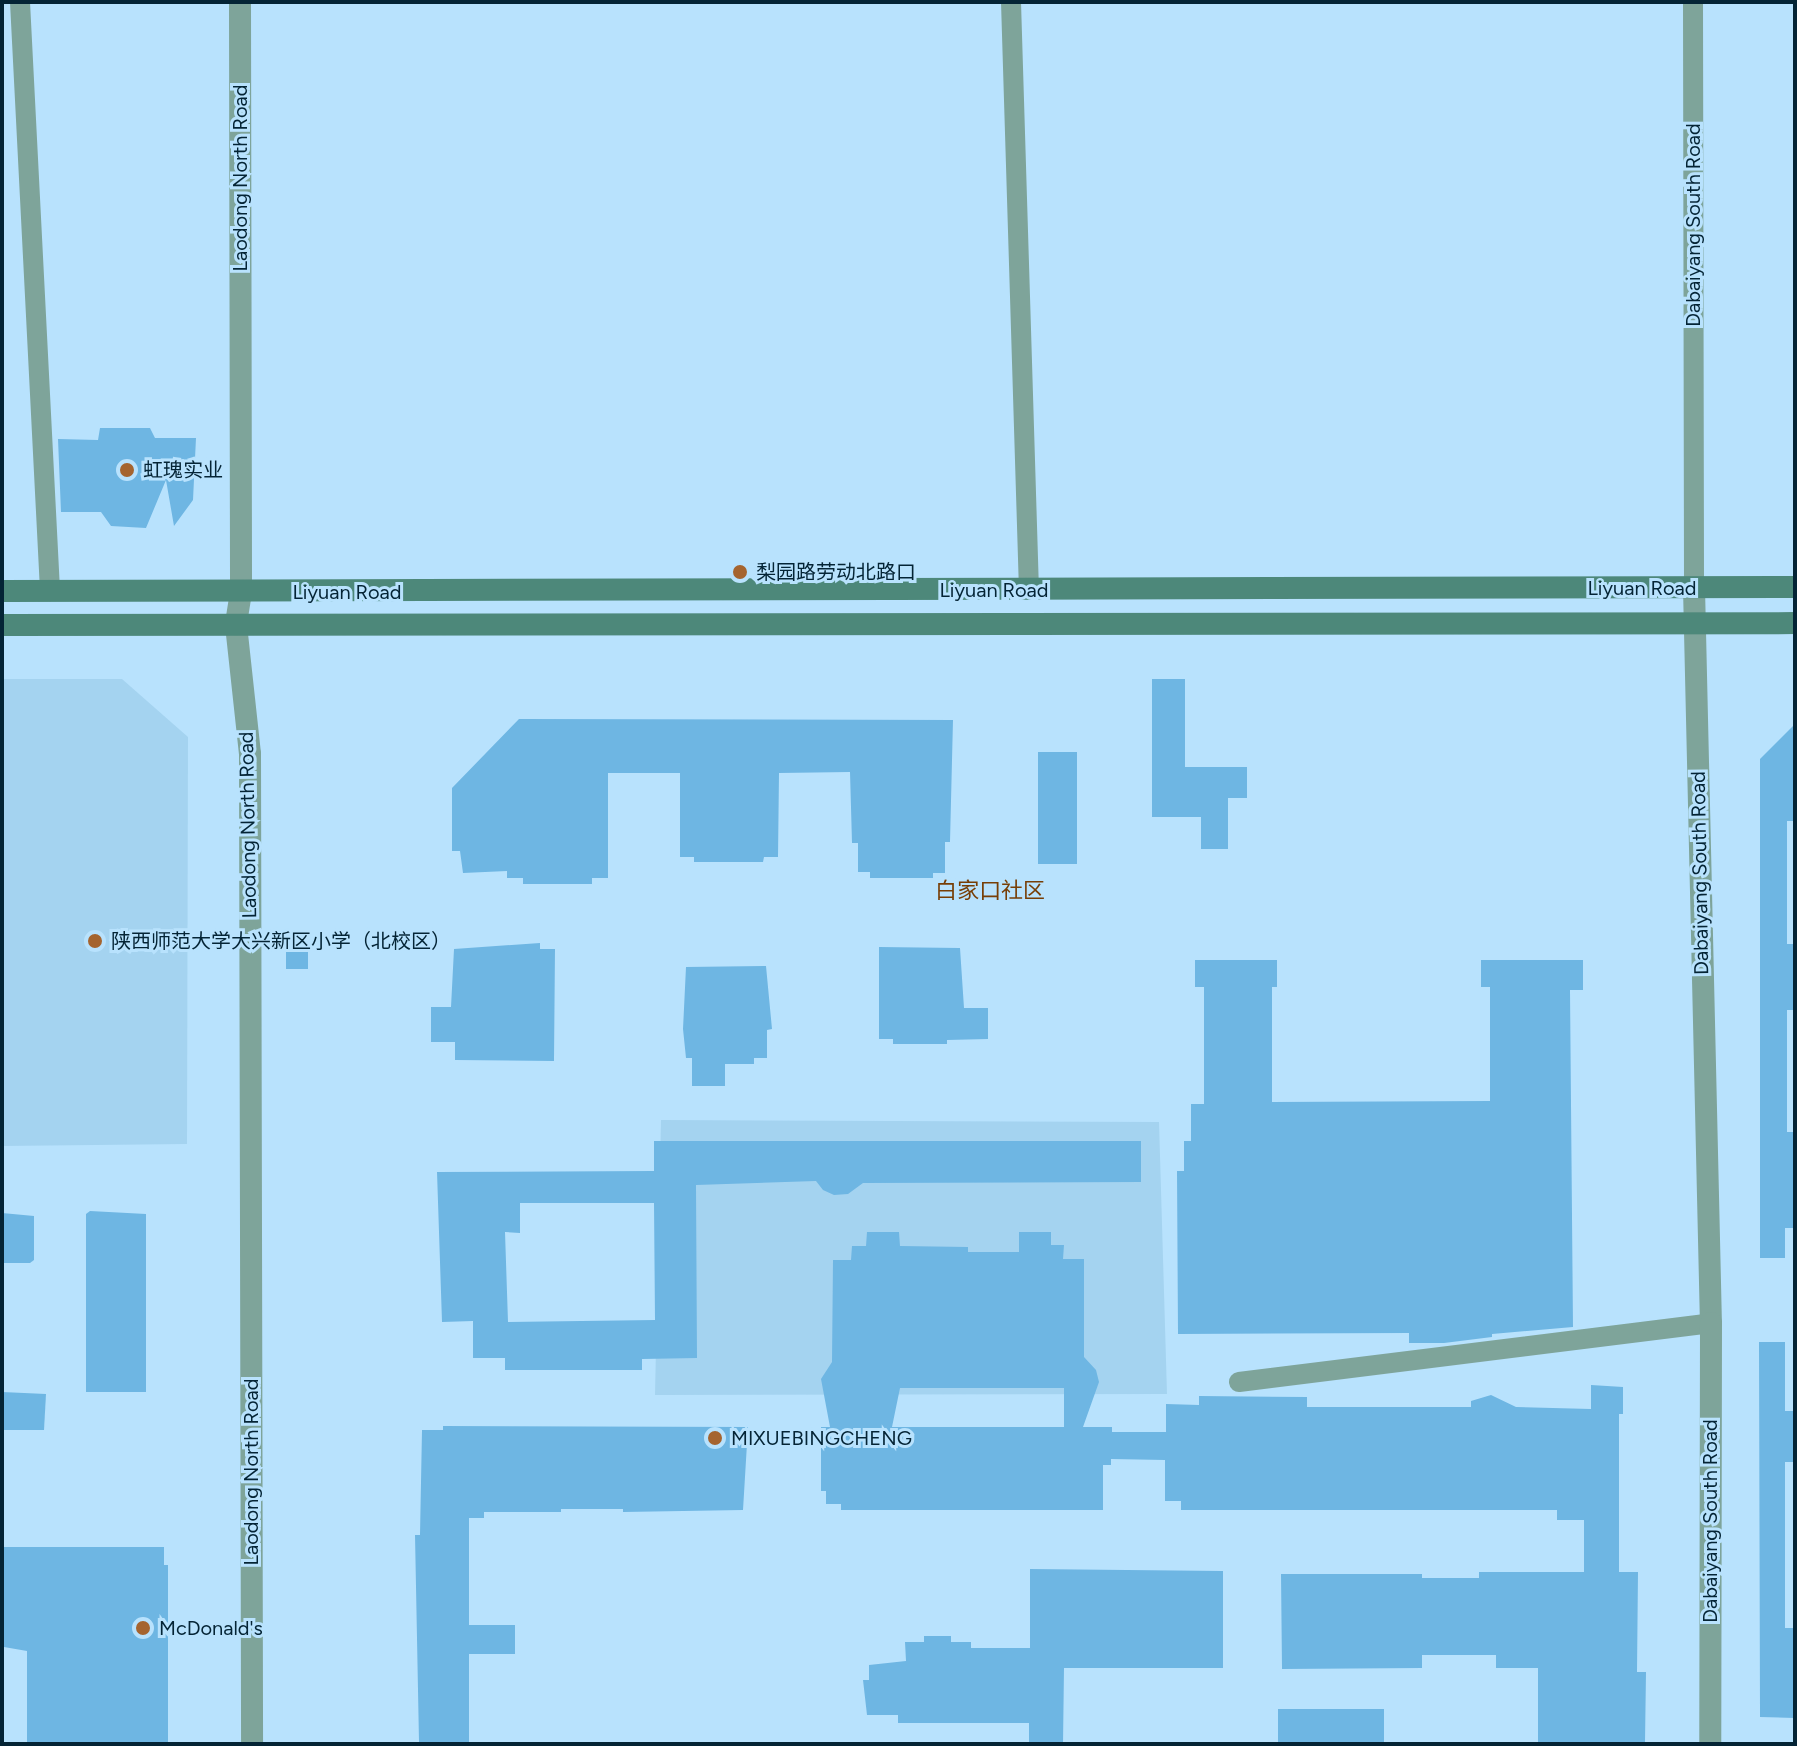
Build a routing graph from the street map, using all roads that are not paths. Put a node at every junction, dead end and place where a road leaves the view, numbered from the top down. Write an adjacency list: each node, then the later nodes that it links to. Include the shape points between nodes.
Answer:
1 (20, 2): 9 (street)
2 (240, 2): 10 (street, Laodong North Road)
3 (1011, 2): 7 (street)
4 (1693, 2): 6 (street, Dabaiyang South Road)
5 (1795, 587): 6 (main road, Liyuan Road)
6 (1694, 588): 7 (main road, Liyuan Road); 11 (street, Dabaiyang South Road)
7 (1029, 590): 10 (main road, Liyuan Road)
8 (2, 591): 9 (main road, Liyuan Road)
9 (50, 591): 10 (main road, Liyuan Road)
10 (241, 592): 14 (street, Laodong North Road)
11 (1694, 622): 12 (main road, Liyuan Road); 14 (main road, Liyuan Road); 15 (street, Dabaiyang South Road)
12 (1795, 623)
13 (2, 625): 14 (main road, Liyuan Road)
14 (236, 625): 17 (street, Laodong North Road, via 250,754)
15 (1711, 1323): 16 (street); 18 (street, Dabaiyang South Road)
16 (1239, 1382)
17 (252, 1744)
18 (1710, 1744)

